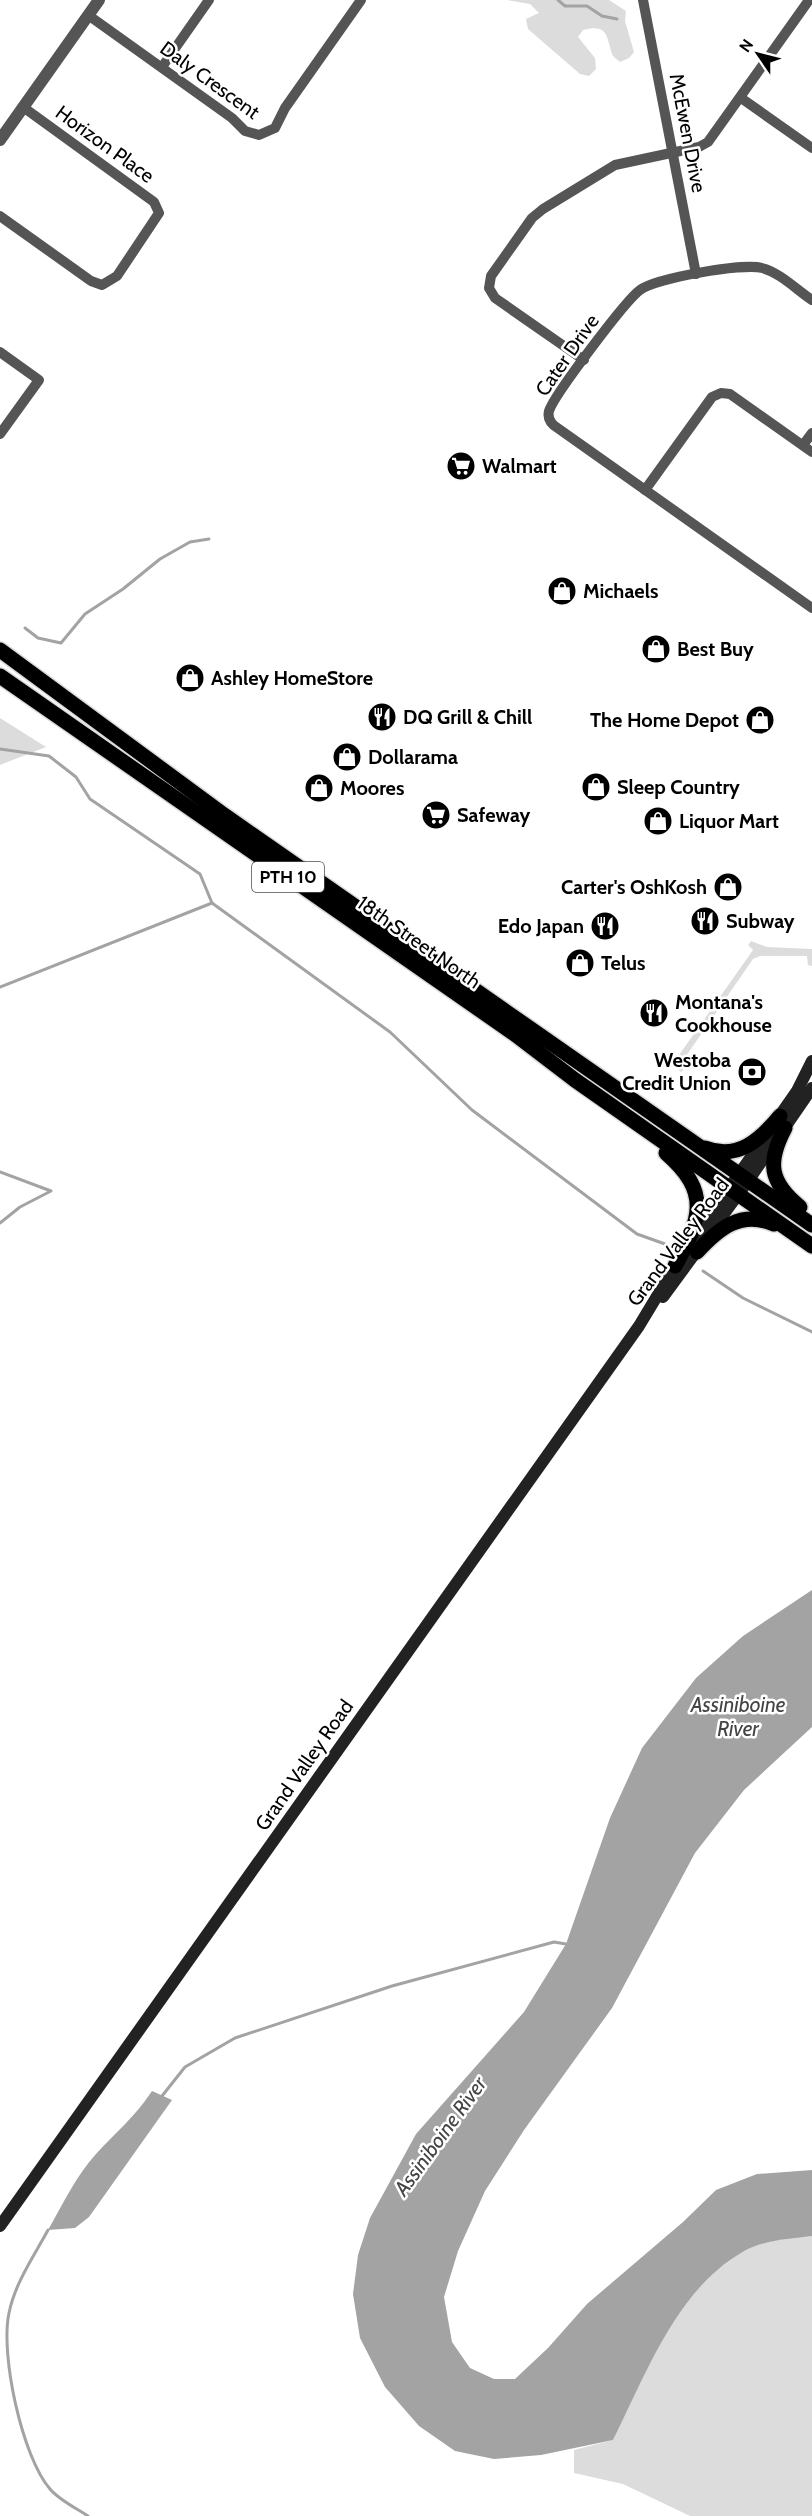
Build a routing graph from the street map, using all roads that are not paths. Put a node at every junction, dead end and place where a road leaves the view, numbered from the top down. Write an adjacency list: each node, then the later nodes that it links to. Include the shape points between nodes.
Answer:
1 (99, 0): 6 (street)
2 (209, 0): 7 (street)
3 (362, 0): 7 (street, Daly Crescent, via 275,128 267,133 245,131)
4 (643, 0): 12 (street, McEwen Drive)
5 (809, 0): 8 (street)
6 (88, 15): 7 (street, Daly Crescent); 9 (street)
7 (162, 67)
8 (741, 98): 11 (street); 12 (street, via 708,142)
9 (23, 107): 10 (street); 13 (street, Horizon Place, via 154,202 159,213 117,276 102,285)
10 (0, 140)
11 (812, 148)
12 (673, 153): 14 (street, McEwen Drive); 17 (street, via 615,165 543,209 491,276 489,288 495,298)
13 (0, 216)
14 (696, 274): 15 (street, Cater Drive, via 763,268); 17 (street, Cater Drive, via 642,288)
15 (812, 300)
16 (0, 352): 19 (street, via 39,380)
17 (584, 360): 21 (street, Cater Drive, via 552,404 549,420)
18 (812, 433): 20 (street)
19 (0, 434)
20 (807, 449): 21 (street, via 734,397 721,393 712,397)
21 (645, 490): 22 (street, Cater Drive)
22 (812, 608)
23 (0, 650): 29 (main road, via 224,815)
24 (0, 676): 26 (main road, 18th Street North / PTH 10)
25 (812, 1061): 28 (main road)
26 (575, 1080): 31 (main road, 18th Street North / PTH 10); 37 (main road, via 609,1113 675,1161 693,1183 698,1213)
27 (812, 1088): 28 (main road)
28 (783, 1122): 29 (main road, via 744,1148 713,1151); 30 (main road, Grand Valley Road); 32 (main road, via 774,1151 775,1176 785,1194)
29 (686, 1138): 30 (main road)
30 (743, 1178): 31 (main road, Grand Valley Road); 33 (main road)
31 (734, 1191): 34 (main road, 18th Street North / PTH 10); 36 (main road, Grand Valley Road); 37 (main road, Grand Valley Road)
32 (812, 1216)
33 (812, 1225)
34 (795, 1234): 35 (main road, 18th Street North / PTH 10); 36 (main road, via 768,1221 741,1219 722,1228)
35 (812, 1246)
36 (697, 1252): 38 (main road, Grand Valley Road)
37 (675, 1266): 38 (main road, Grand Valley Road)
38 (639, 1326): 39 (main road, Grand Valley Road)
39 (0, 2226)

